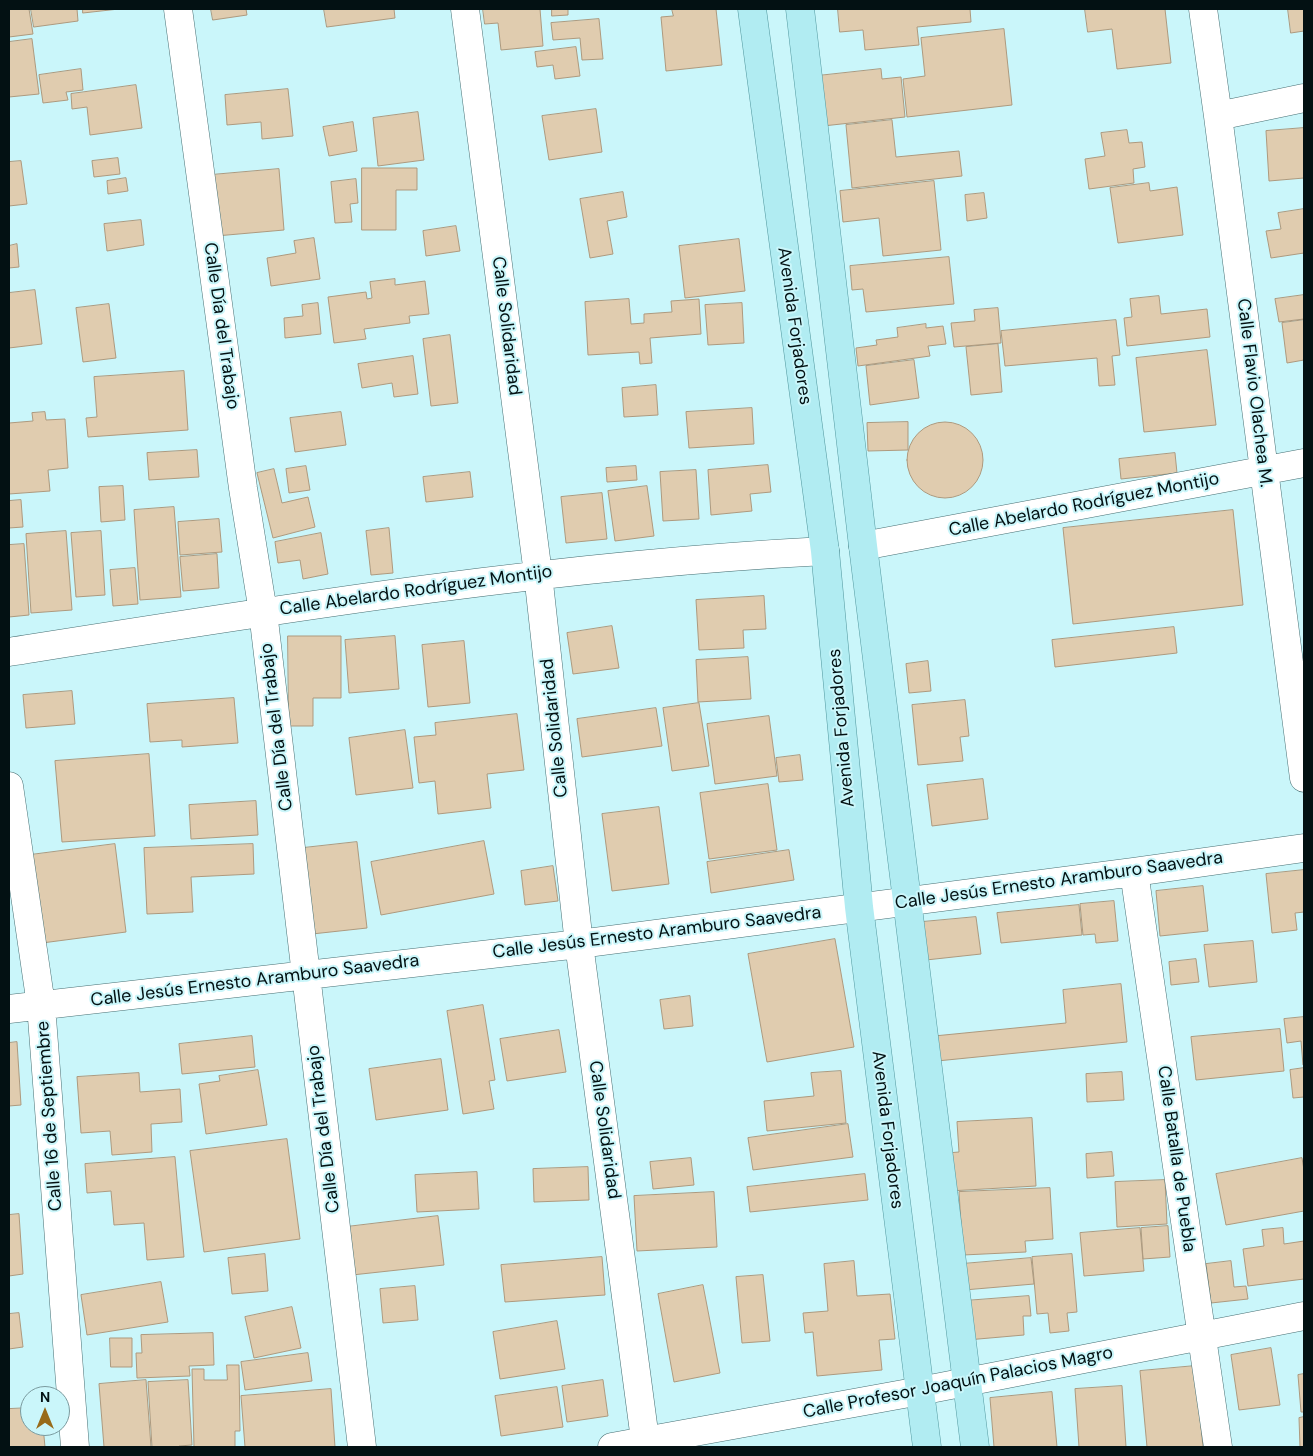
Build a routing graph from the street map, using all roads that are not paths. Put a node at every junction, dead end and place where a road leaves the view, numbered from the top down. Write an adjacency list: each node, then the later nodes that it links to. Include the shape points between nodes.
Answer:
1 (178, 9): 13 (street, Calle Día del Trabajo)
2 (465, 9): 12 (street, Calle Solidaridad)
3 (752, 9): 11 (main road, Avenida Forjadores)
4 (800, 9): 10 (main road)
5 (1203, 9): 7 (street, Calle Flavio Olachea M.)
6 (1304, 98): 7 (street)
7 (1218, 116): 9 (street, Calle Flavio Olachea M.)
8 (1304, 463): 9 (street, Calle Abelardo Rodríguez Montijo)
9 (1264, 471): 10 (street, Calle Abelardo Rodríguez Montijo); 15 (street, Calle Flavio Olachea M.)
10 (863, 546): 19 (main road)
11 (825, 551): 12 (street, Calle Abelardo Rodríguez Montijo, via 729,556); 20 (main road, Avenida Forjadores)
12 (538, 574): 13 (street, Calle Abelardo Rodríguez Montijo); 21 (street, Calle Solidaridad)
13 (263, 612): 14 (street, Calle Abelardo Rodríguez Montijo); 22 (street, Calle Día del Trabajo)
14 (9, 652)
15 (1304, 778)
16 (9, 786): 23 (street, Calle 16 de Septiembre)
17 (1304, 848): 18 (street, Calle Jesús Ernesto Aramburo Saavedra)
18 (1134, 872): 19 (street, Calle Jesús Ernesto Aramburo Saavedra); 26 (street, Calle Batalla de Puebla)
19 (906, 901): 20 (street, Calle Jesús Ernesto Aramburo Saavedra); 27 (main road)
20 (859, 907): 21 (street, Calle Jesús Ernesto Aramburo Saavedra); 28 (main road, Avenida Forjadores)
21 (579, 944): 22 (street, Calle Jesús Ernesto Aramburo Saavedra); 29 (street, Calle Solidaridad)
22 (306, 975): 23 (street, Calle Jesús Ernesto Aramburo Saavedra); 31 (street, Calle Día del Trabajo)
23 (41, 1005): 24 (street, Calle Jesús Ernesto Aramburo Saavedra); 30 (street, Calle 16 de Septiembre)
24 (9, 1009)
25 (1304, 1316): 26 (street, Calle Profesor Joaquín Palacios Magro)
26 (1202, 1336): 27 (street, Calle Profesor Joaquín Palacios Magro); 35 (street, Calle Batalla de Puebla)
27 (966, 1382): 28 (street, Calle Profesor Joaquín Palacios Magro); 34 (main road)
28 (920, 1391): 29 (street, Calle Profesor Joaquín Palacios Magro); 33 (main road, Avenida Forjadores)
29 (645, 1444): 32 (street, Calle Profesor Joaquín Palacios Magro)
30 (75, 1447)
31 (362, 1447)
32 (612, 1447)
33 (927, 1447)
34 (975, 1447)
35 (1218, 1447)

